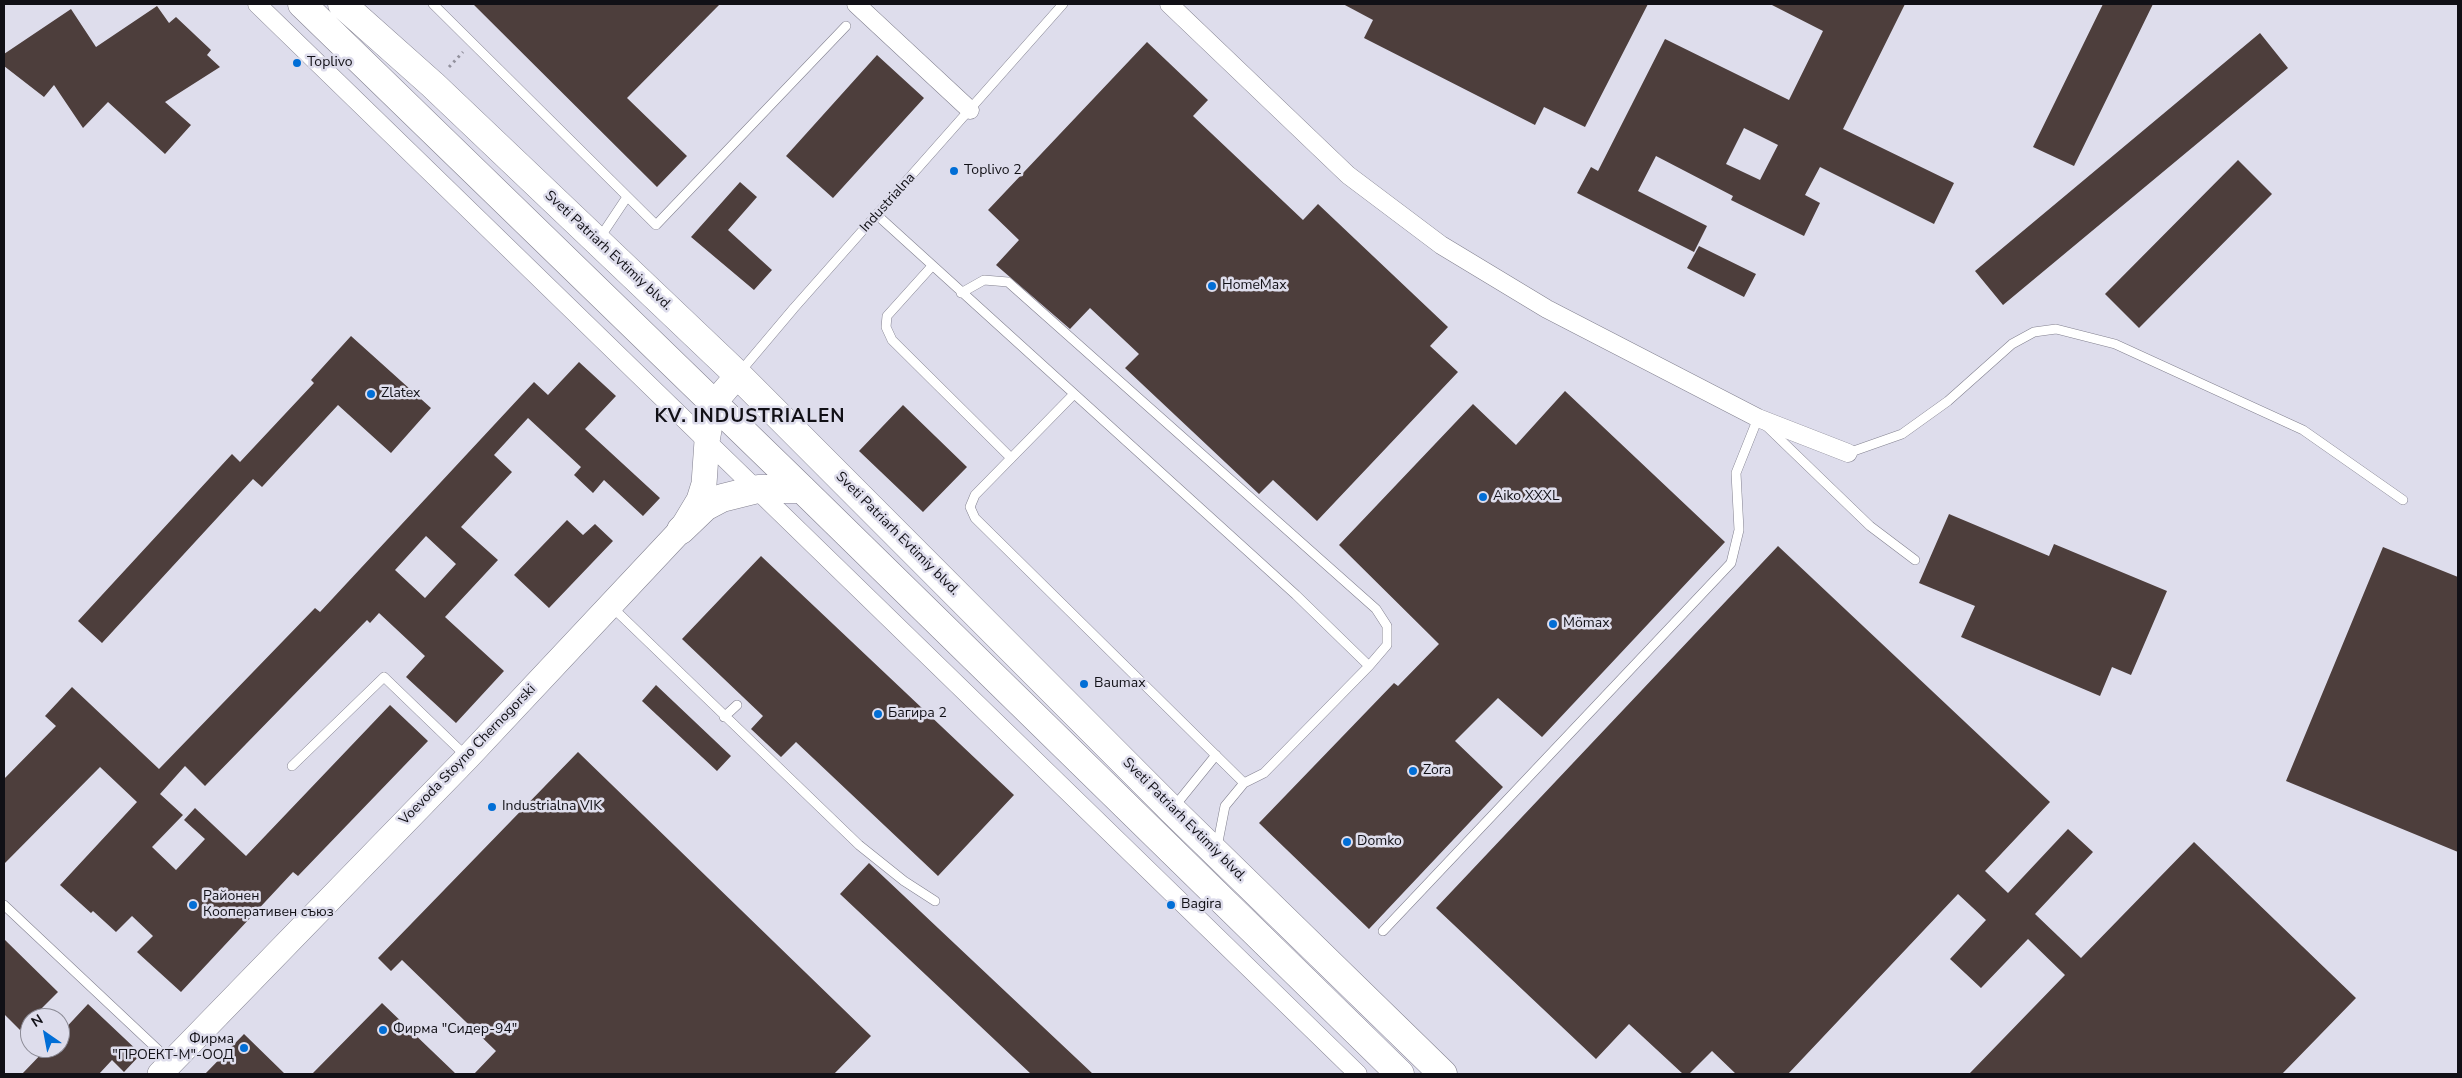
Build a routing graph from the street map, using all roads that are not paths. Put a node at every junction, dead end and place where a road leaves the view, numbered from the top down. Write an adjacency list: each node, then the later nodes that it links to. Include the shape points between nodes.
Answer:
1 (257, 4): 19 (street)
2 (302, 4): 17 (main road)
3 (342, 4): 12 (main road, Sveti Patriarh Evtimiy blvd.)
4 (433, 4): 10 (lane)
5 (856, 4): 9 (street)
6 (1063, 4): 9 (lane, Industrialna)
7 (1168, 4): 18 (street, via 1348,175 1441,246 1547,309)
8 (846, 26): 10 (lane, via 656,225)
9 (970, 110): 11 (lane, Industrialna)
10 (627, 197): 12 (lane)
11 (877, 215): 13 (lane); 15 (lane, Industrialna)
12 (598, 241): 15 (main road, Sveti Patriarh Evtimiy blvd.)
13 (932, 266): 14 (lane); 21 (lane, via 887,316 886,327 892,340)
14 (961, 293): 16 (lane); 28 (lane, via 984,280 1008,282 1376,609 1387,626 1387,645)
15 (738, 374): 17 (street, Industrialna); 35 (main road, Sveti Patriarh Evtimiy blvd.)
16 (1074, 394): 21 (lane); 28 (lane, via 1296,595)
17 (714, 403): 19 (street, Voevoda Stoyno Chernogorski); 23 (main road)
18 (1758, 418): 20 (street); 26 (lane, via 1870,526); 39 (lane, via 1736,473 1739,530 1731,563)
19 (707, 441): 22 (street); 25 (street, Voevoda Stoyno Chernogorski, via 704,484 699,500)
20 (1848, 453): 24 (lane, via 1902,434 1948,400 2012,344 2034,332 2056,329 2115,344 2303,430)
21 (1012, 458): 31 (lane, via 975,495 970,506 975,518)
22 (758, 489): 23 (main road); 25 (main road, via 722,498 705,508); 41 (street)
23 (802, 489): 42 (main road)
24 (2403, 500)
25 (681, 530): 27 (street, Voevoda Stoyno Chernogorski)
26 (1914, 560)
27 (610, 606): 30 (lane); 32 (street, Voevoda Stoyno Chernogorski)
28 (1369, 666): 34 (lane, via 1264,773)
29 (737, 705): 30 (lane)
30 (724, 717): 37 (lane, via 859,845)
31 (1216, 755): 34 (lane); 35 (lane)
32 (468, 757): 33 (lane, via 384,677); 40 (street, Voevoda Stoyno Chernogorski)
33 (292, 766)
34 (1244, 783): 36 (lane, via 1225,806)
35 (1172, 810): 36 (main road, Sveti Patriarh Evtimiy blvd.)
36 (1216, 852): 43 (main road, Sveti Patriarh Evtimiy blvd.)
37 (935, 901)
38 (4, 905): 40 (lane)
39 (1383, 931)
40 (166, 1068)
41 (1358, 1074)
42 (1400, 1074)
43 (1444, 1074)

